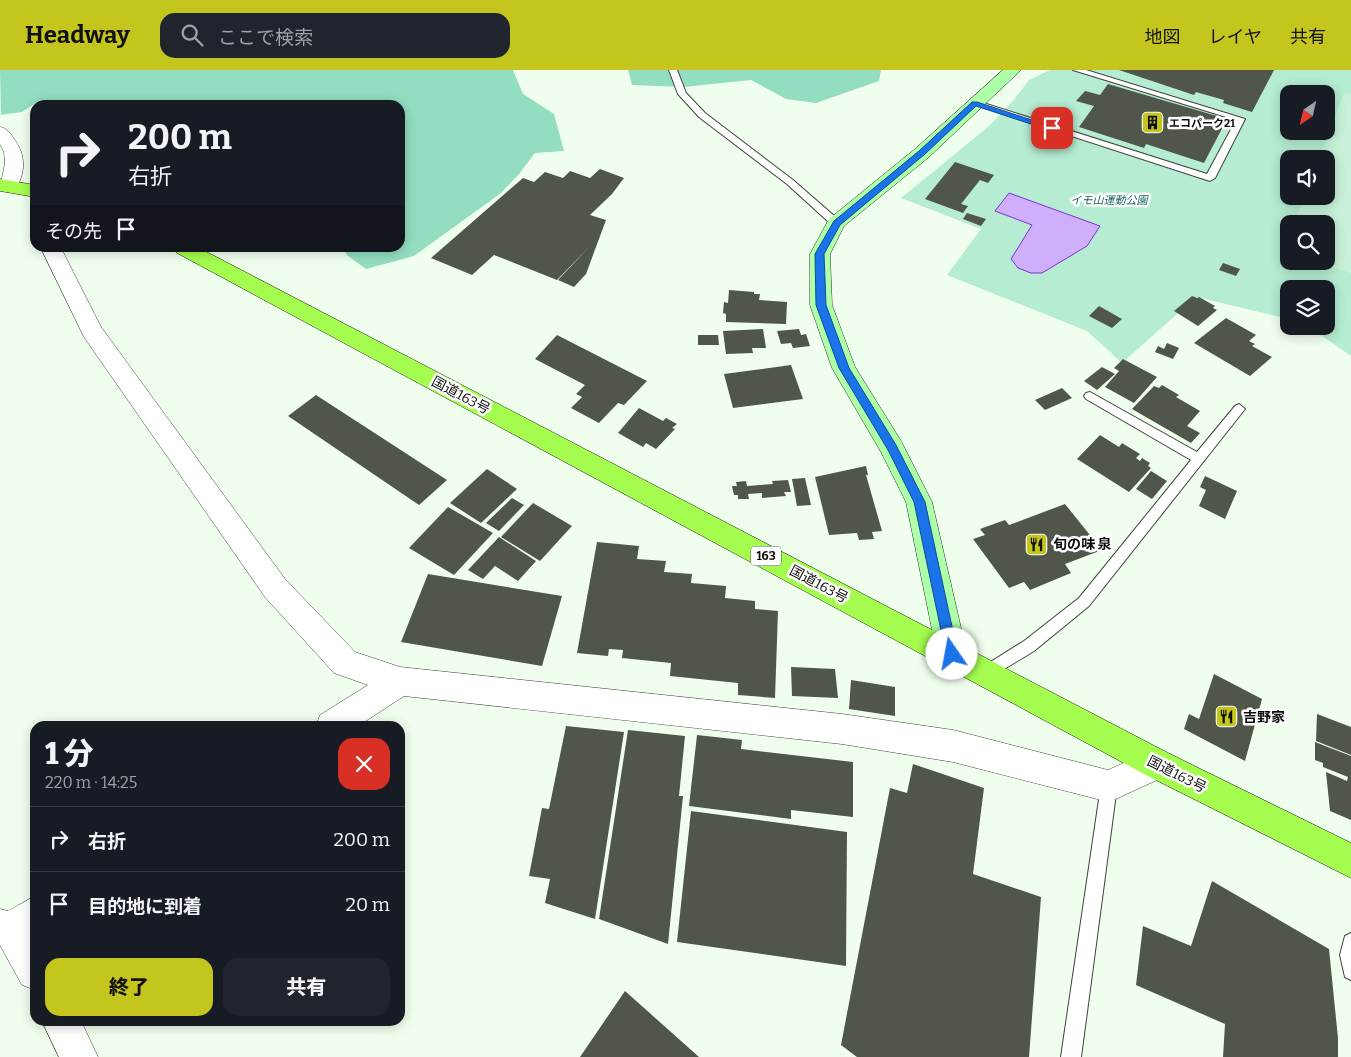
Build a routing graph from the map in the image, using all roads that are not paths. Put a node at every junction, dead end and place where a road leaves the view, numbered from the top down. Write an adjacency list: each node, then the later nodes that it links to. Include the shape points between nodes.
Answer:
1 (672, 70): 8 (lane, via 682,94 702,115 790,182)
2 (1013, 70): 4 (street)
3 (1080, 70): 4 (lane, via 1242,119 1210,178)
4 (974, 103): 8 (street, via 922,153)
5 (0, 132): 6 (street, via 12,147 15,166)
6 (4, 185): 7 (highway)
7 (30, 190)
8 (836, 223): 14 (street, via 820,254 821,305 844,368 892,448 919,502)
9 (52, 252): 16 (street, via 92,331 275,588 345,663)
10 (192, 252): 14 (highway, 国道163号 / 163)
11 (1090, 396): 13 (lane)
12 (1239, 409): 13 (lane)
13 (1198, 458): 15 (lane, via 1084,602 1029,646)
14 (952, 654): 15 (highway, 国道163号 / 163)
15 (986, 673): 18 (highway, 国道163号 / 163)
16 (400, 681): 17 (street); 19 (street, via 842,729 953,746)
17 (339, 721)
18 (1157, 764): 19 (street); 20 (highway, 国道163号 / 163)
19 (1109, 786): 27 (lane)
20 (1351, 861)
21 (16, 923): 23 (street)
22 (1351, 942): 24 (lane, via 1348,955)
23 (30, 959)
24 (1351, 970)
25 (64, 1026): 26 (street)
26 (79, 1057)
27 (1071, 1057)

